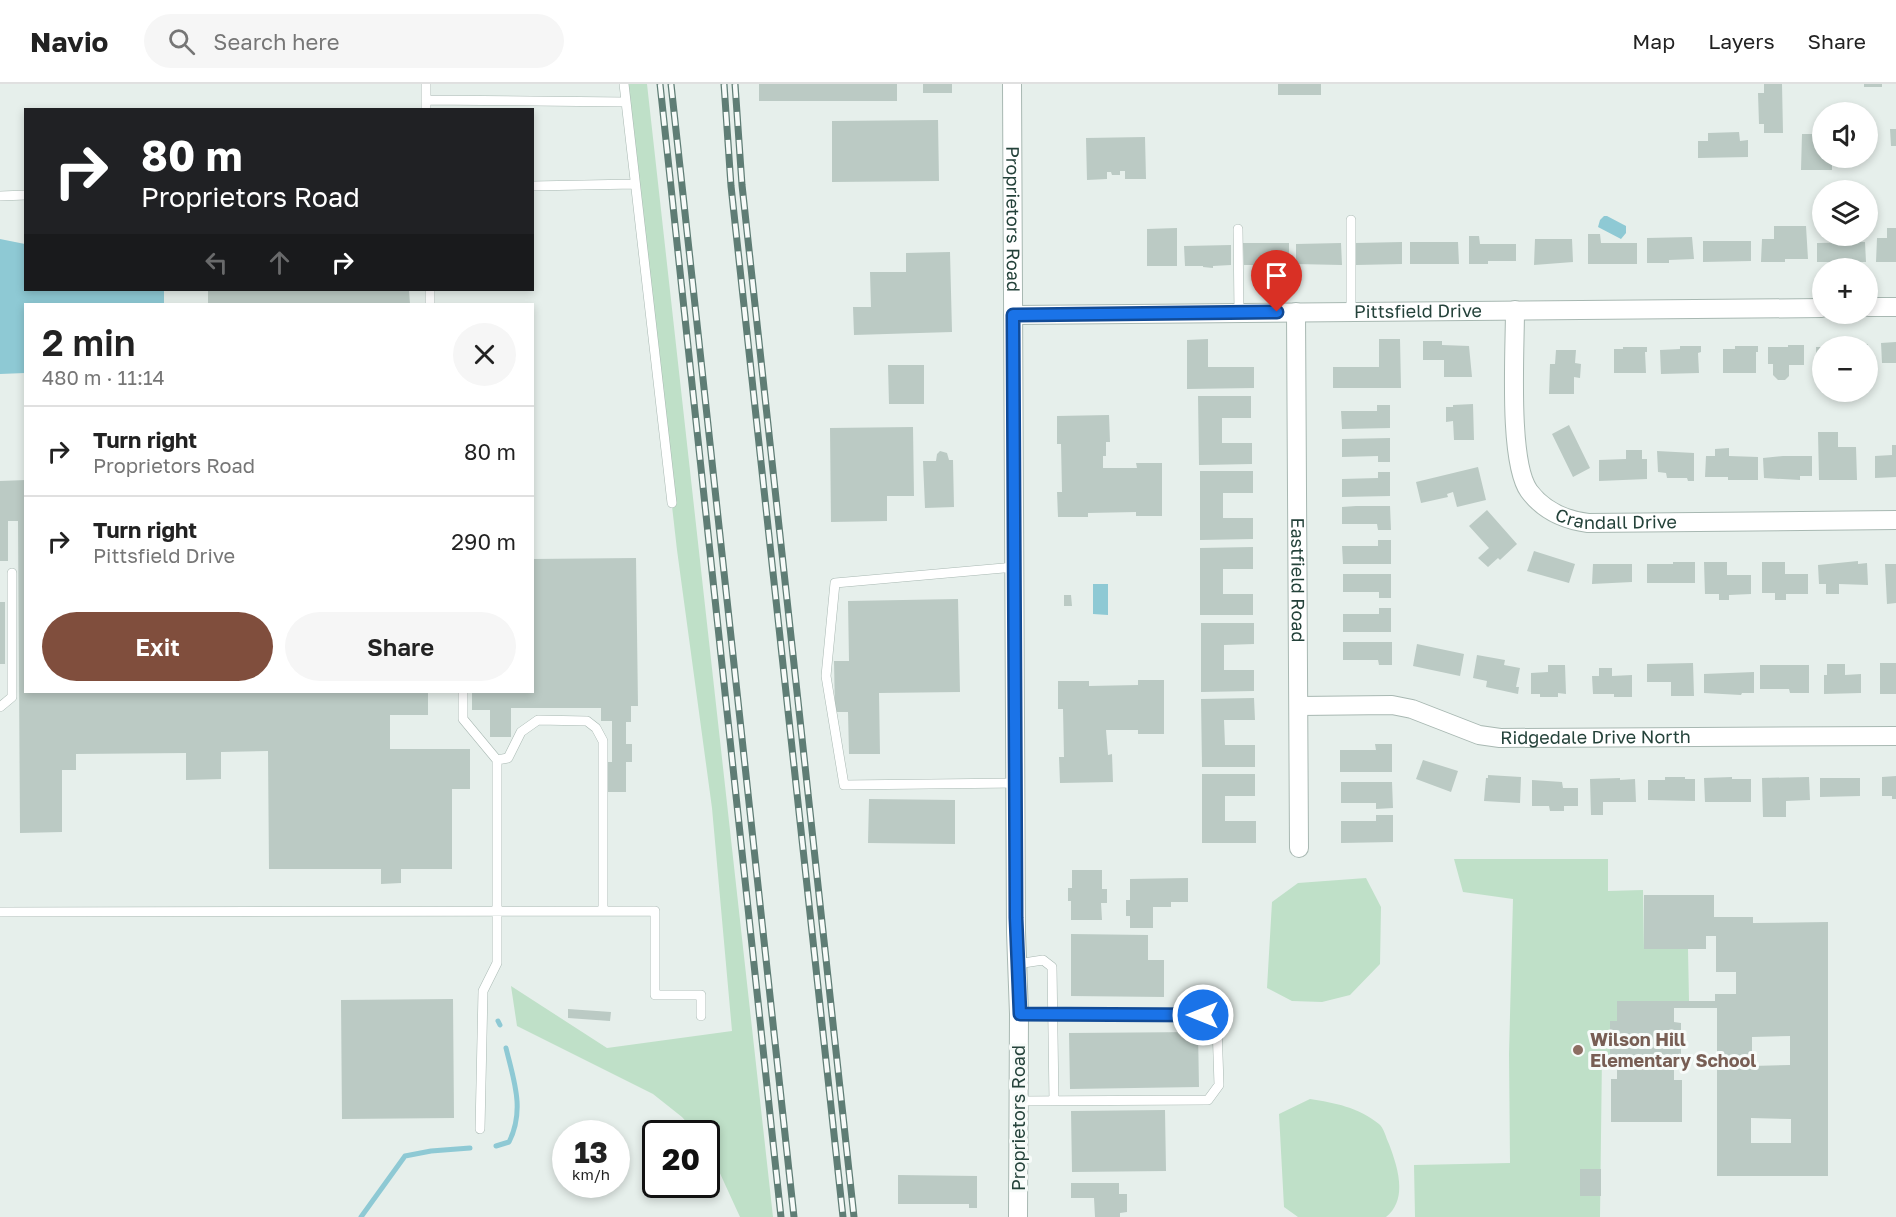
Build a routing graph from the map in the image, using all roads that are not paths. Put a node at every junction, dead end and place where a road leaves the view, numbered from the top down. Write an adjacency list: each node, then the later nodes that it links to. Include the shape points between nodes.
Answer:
1 (426, 84): 5 (lane)
2 (624, 84): 4 (lane)
3 (1012, 84): 19 (street, Proprietors Road)
4 (626, 102): 5 (lane); 6 (lane)
5 (426, 105)
6 (635, 184): 7 (lane); 20 (lane)
7 (534, 186)
8 (24, 195): 9 (lane)
9 (0, 196)
10 (1350, 220): 18 (lane)
11 (1238, 229): 16 (lane)
12 (1878, 307): 13 (street)
13 (1896, 307)
14 (1812, 308): 15 (street, Pittsfield Drive)
15 (1515, 310): 18 (street, Pittsfield Drive); 21 (street, Crandall Drive, via 1519,467 1530,492 1556,514 1588,523)
16 (1239, 312): 17 (street, Pittsfield Drive); 19 (street, Pittsfield Drive)
17 (1296, 312): 18 (street, Pittsfield Drive); 25 (street, Eastfield Road)
18 (1351, 312)
19 (1013, 315): 22 (street, Proprietors Road)
20 (672, 503)
21 (1896, 520)
22 (1015, 567): 29 (street, Proprietors Road); 29 (lane, via 835,583 826,676 844,785)
23 (12, 573): 26 (lane, via 12,697)
24 (462, 693): 28 (lane, via 463,719)
25 (1299, 706): 27 (street, Ridgedale Drive North, via 1392,705 1479,735 1500,738); 30 (street, Eastfield Road)
26 (0, 707)
27 (1896, 736)
28 (497, 760): 31 (lane); 32 (lane, via 508,758 521,732 538,720 588,721 596,728 603,741)
29 (1016, 783): 34 (street, Proprietors Road)
30 (1299, 848)
31 (497, 911): 32 (lane); 33 (lane); 40 (lane, via 497,963 483,991)
32 (603, 911): 37 (lane, via 655,911 655,995 701,995)
33 (0, 912)
34 (1017, 964): 35 (street, Proprietors Road); 36 (lane, via 1043,960 1052,968)
35 (1020, 1014): 36 (lane); 38 (street, Proprietors Road)
36 (1053, 1015): 39 (lane); 39 (lane, via 1203,1015 1217,1026 1219,1085 1208,1100)
37 (701, 1017)
38 (1019, 1101): 39 (lane); 41 (street, Proprietors Road)
39 (1054, 1101)
40 (480, 1129)
41 (1018, 1217)

